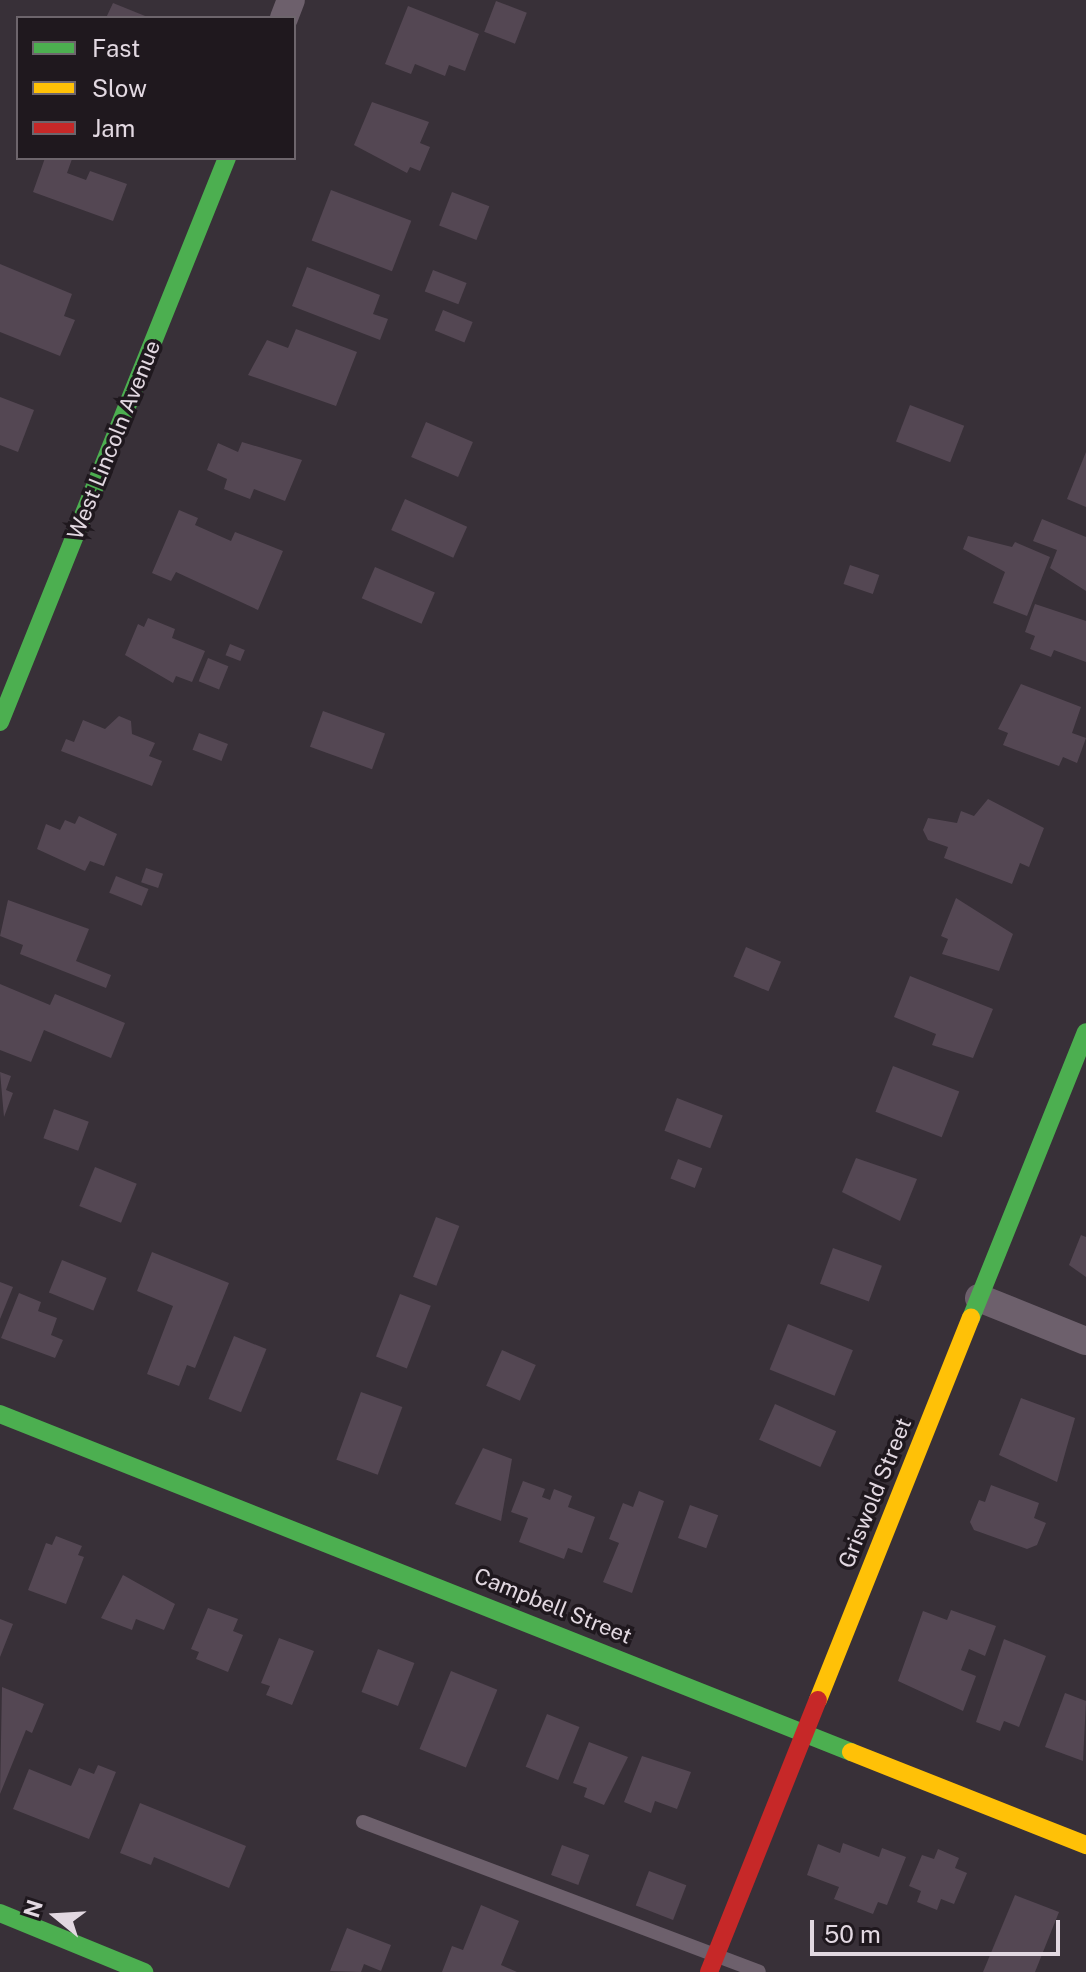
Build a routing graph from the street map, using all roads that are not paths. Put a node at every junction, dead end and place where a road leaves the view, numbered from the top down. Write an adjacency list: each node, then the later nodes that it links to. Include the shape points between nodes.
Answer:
1 (226, 160): 2 (street, West Lincoln Avenue)
2 (0, 722)
3 (1086, 1032): 4 (street, Griswold Street)
4 (979, 1298): 5 (street); 7 (street, Griswold Street)
5 (1086, 1341)
6 (0, 1414): 7 (street, Campbell Street)
7 (807, 1738): 9 (street, Campbell Street); 11 (street, Griswold Street)
8 (363, 1822): 11 (lane)
9 (1086, 1845)
10 (0, 1913): 12 (street)
11 (712, 1963): 13 (lane)
12 (144, 1972)
13 (759, 1972)

